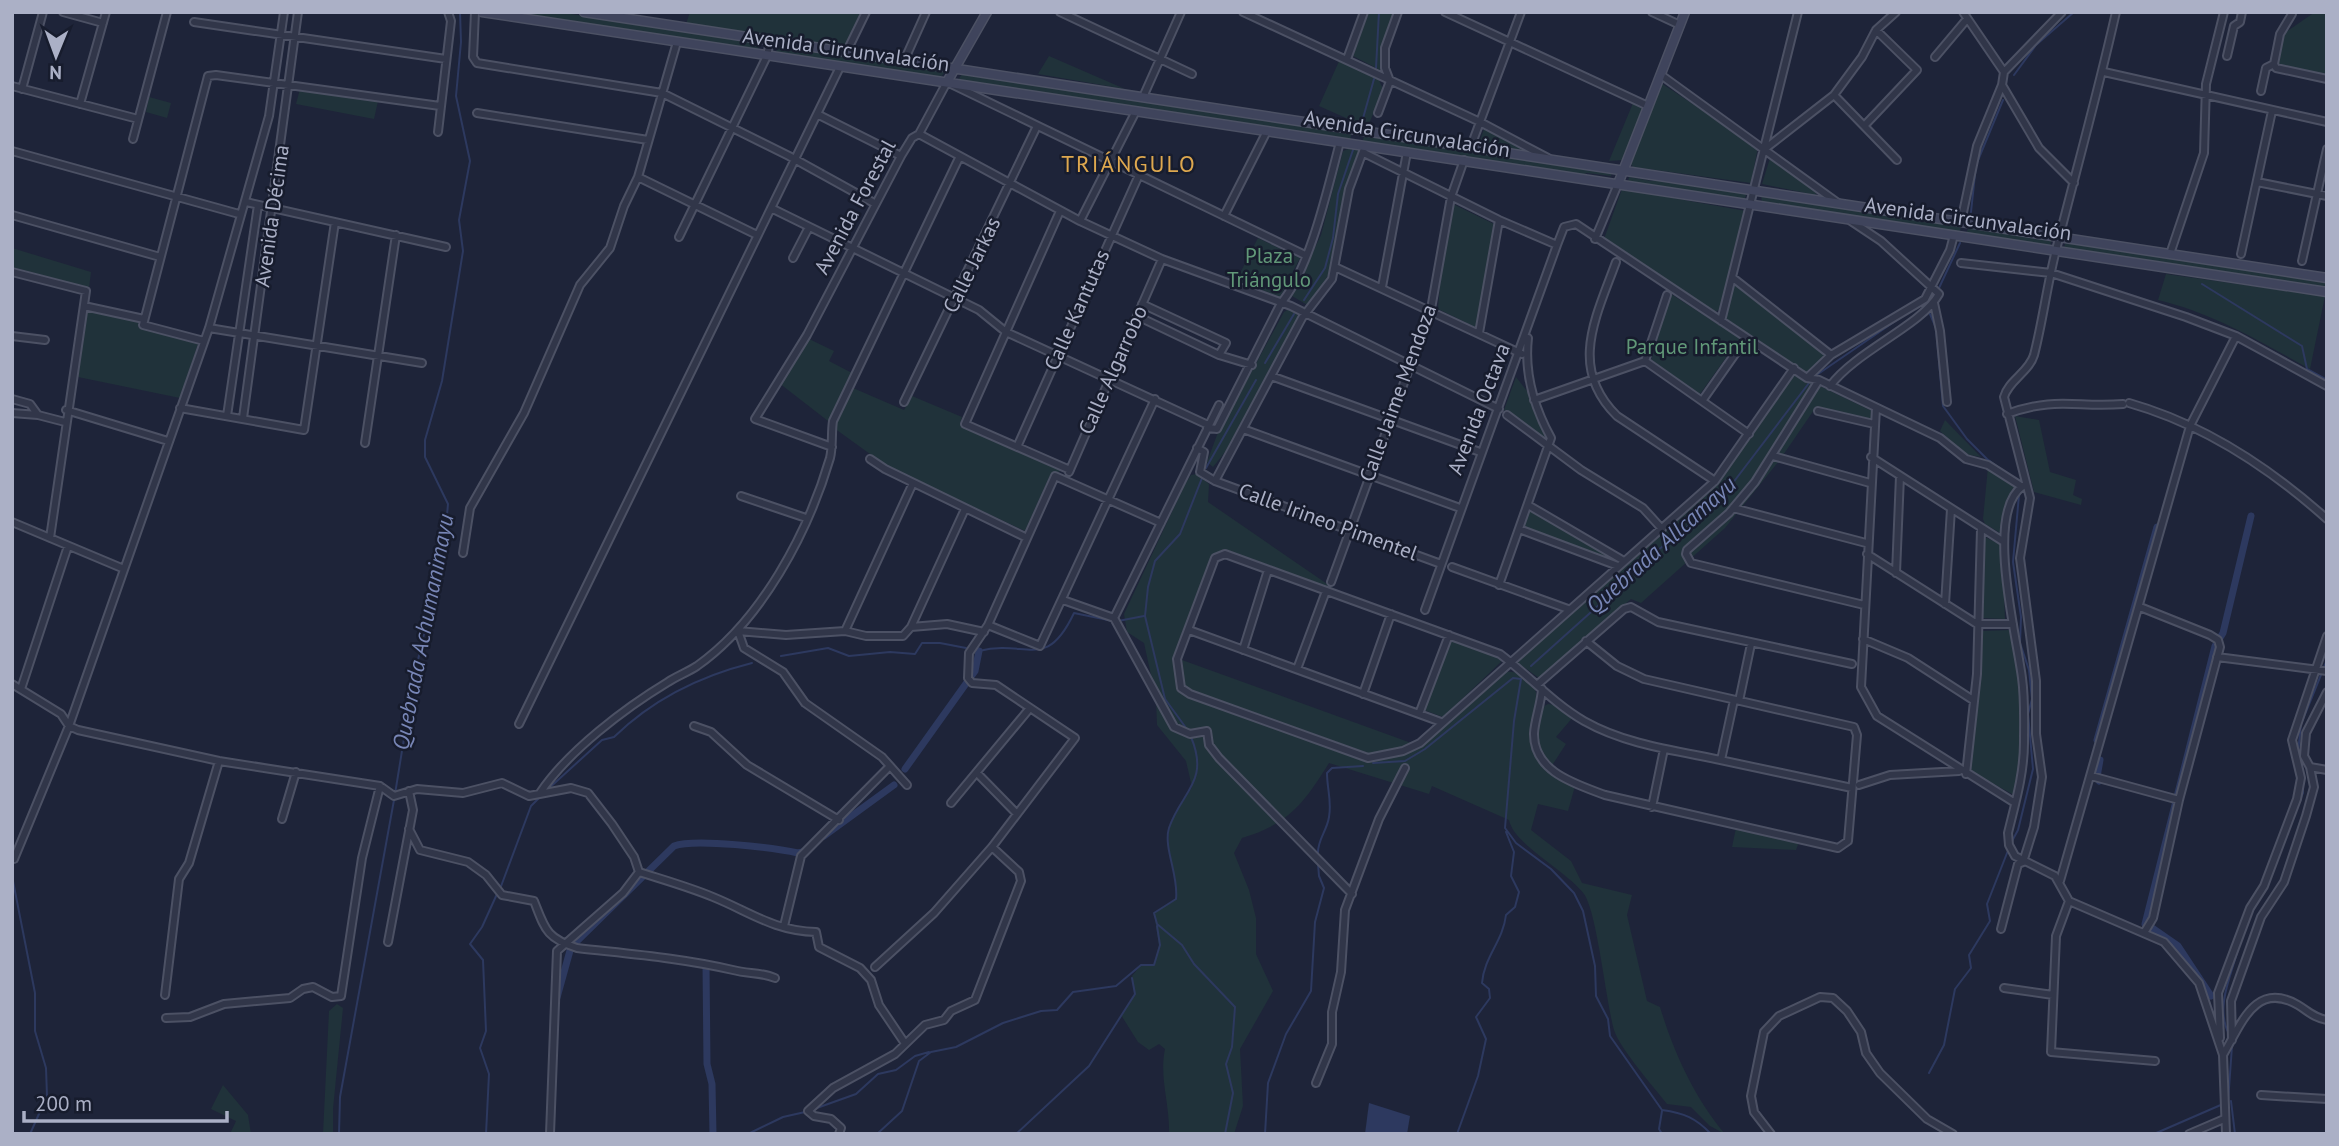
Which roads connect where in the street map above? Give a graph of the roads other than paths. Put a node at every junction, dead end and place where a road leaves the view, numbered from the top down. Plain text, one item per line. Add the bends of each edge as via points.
1 (43, 12) edge
2 (63, 12) edge
3 (106, 12) edge
4 (167, 12) edge
5 (284, 12) edge
6 (298, 12) edge
7 (448, 12) edge
8 (475, 12) edge
9 (482, 12) edge
10 (585, 12) edge
11 (866, 12) edge
12 (926, 12) edge
13 (987, 12) edge
14 (1059, 12) edge
15 (1181, 12) edge
16 (1243, 12) edge
17 (1364, 12) edge
18 (1398, 12) edge
19 (1445, 12) edge
20 (1521, 12) edge
21 (1652, 12) edge
22 (1685, 12) edge
23 (1798, 12) edge
24 (1896, 12) edge
25 (1963, 12) edge
26 (2062, 12) edge
27 (2116, 12) edge
28 (2224, 12) edge
29 (2242, 12) edge
30 (2301, 12) edge
31 (2291, 13) edge
32 (1967, 19) junction
33 (194, 22) dead end
34 (103, 23) junction
35 (1680, 25) junction
36 (1876, 30) junction
37 (281, 33) junction
38 (296, 35) junction
39 (770, 41) junction
40 (677, 42) junction
41 (1509, 43) junction
42 (846, 53) junction
43 (768, 56) junction
44 (2227, 56) dead end
45 (1935, 57) dead end
46 (446, 59) junction
47 (1160, 59) junction
48 (1347, 59) junction
49 (904, 61) junction
50 (2274, 64) junction
51 (840, 67) junction
52 (955, 68) junction
53 (2004, 72) junction
54 (2104, 72) junction
55 (1192, 74) dead end
56 (1661, 75) junction
57 (2327, 79) edge
58 (1390, 81) junction
59 (275, 82) junction
60 (947, 82) junction
61 (290, 84) junction
62 (2002, 85) junction
63 (12, 86) edge
64 (22, 89) junction
65 (2261, 92) dead end
66 (662, 93) junction
67 (1834, 95) junction
68 (1143, 97) junction
69 (2205, 97) junction
70 (80, 104) junction
71 (440, 106) junction
72 (1648, 106) junction
73 (1136, 111) junction
74 (2272, 111) junction
75 (477, 113) dead end
76 (1378, 113) dead end
77 (817, 114) junction
78 (138, 119) junction
79 (1480, 122) junction
80 (2327, 122) edge
81 (1865, 125) junction
82 (731, 126) junction
83 (1037, 126) junction
84 (1268, 131) junction
85 (438, 132) dead end
86 (919, 134) junction
87 (133, 139) dead end
88 (648, 140) junction
89 (1345, 143) junction
90 (1471, 146) junction
91 (1363, 148) junction
92 (1766, 148) junction
93 (2327, 149) edge
94 (12, 151) edge
95 (1407, 152) junction
96 (901, 156) junction
97 (959, 158) junction
98 (1551, 159) junction
99 (1464, 160) junction
100 (1897, 160) dead end
101 (795, 161) junction
102 (1110, 161) junction
103 (1623, 171) junction
104 (1402, 174) junction
105 (1139, 175) junction
106 (638, 177) junction
107 (2257, 182) junction
108 (2074, 183) junction
109 (1618, 184) junction
110 (1010, 185) junction
111 (1754, 190) junction
112 (2317, 194) junction
113 (2327, 196) edge
114 (1451, 197) junction
115 (177, 198) junction
116 (246, 202) junction
117 (696, 202) junction
118 (874, 203) junction
119 (1838, 203) junction
120 (1750, 204) junction
121 (258, 205) junction
122 (272, 208) junction
123 (771, 208) junction
124 (1060, 211) junction
125 (239, 214) junction
126 (12, 215) edge
127 (1224, 216) junction
128 (1847, 218) junction
129 (1499, 220) junction
130 (335, 222) junction
131 (1080, 222) junction
132 (1961, 222) junction
133 (809, 228) junction
134 (757, 235) junction
135 (1110, 235) junction
136 (1954, 235) junction
137 (396, 236) junction
138 (679, 237) dead end
139 (2060, 237) junction
140 (1595, 239) junction
141 (1557, 245) junction
142 (446, 247) dead end
143 (852, 250) junction
144 (2056, 250) junction
145 (2170, 254) junction
146 (2241, 254) dead end
147 (1305, 255) junction
148 (160, 257) junction
149 (793, 258) dead end
150 (1162, 259) junction
151 (2302, 261) dead end
152 (1616, 262) dead end
153 (1961, 263) dead end
154 (1335, 267) junction
155 (12, 272) edge
156 (2051, 273) junction
157 (904, 275) junction
158 (1733, 278) junction
159 (2327, 278) edge
160 (1382, 288) junction
161 (1931, 288) junction
162 (2327, 292) edge
163 (1667, 295) dead end
164 (956, 299) junction
165 (1281, 303) junction
166 (1934, 303) junction
167 (1142, 304) junction
168 (84, 306) junction
169 (1431, 309) junction
170 (1308, 314) junction
171 (1137, 316) junction
172 (144, 319) junction
173 (1721, 321) junction
174 (1529, 324) junction
175 (209, 328) junction
176 (240, 331) junction
177 (1006, 332) junction
178 (1479, 332) junction
179 (257, 335) junction
180 (12, 336) edge
181 (2236, 336) junction
182 (45, 340) dead end
183 (204, 341) junction
184 (317, 345) junction
185 (1740, 347) dead end
186 (1519, 353) junction
187 (377, 354) junction
188 (1057, 355) junction
189 (1219, 355) junction
190 (1830, 355) junction
191 (1527, 357) junction
192 (1645, 361) junction
193 (422, 363) dead end
194 (1252, 365) junction
195 (1409, 366) junction
196 (1794, 368) junction
197 (1513, 371) junction
198 (1271, 376) junction
199 (1807, 377) junction
200 (1110, 379) junction
201 (1528, 379) junction
202 (1592, 380) junction
203 (1819, 380) junction
204 (1830, 386) junction
205 (2327, 386) edge
206 (12, 399) edge
207 (1155, 399) junction
208 (1534, 400) junction
209 (1702, 401) junction
210 (904, 402) dead end
211 (1947, 402) dead end
212 (1219, 405) dead end
213 (180, 408) junction
214 (1876, 408) junction
215 (1499, 409) junction
216 (66, 410) junction
217 (1818, 411) dead end
218 (12, 413) edge
219 (2007, 414) junction
220 (38, 415) junction
221 (1507, 415) dead end
222 (227, 416) junction
223 (243, 418) junction
224 (1390, 418) junction
225 (65, 422) junction
226 (1874, 424) junction
227 (1207, 426) junction
228 (2190, 426) junction
229 (1243, 429) junction
230 (1749, 434) junction
231 (168, 441) junction
232 (365, 443) dead end
233 (1550, 446) junction
234 (832, 447) junction
235 (1017, 447) junction
236 (1197, 448) junction
237 (1480, 452) junction
238 (1773, 456) junction
239 (1871, 457) junction
240 (870, 459) dead end
241 (1069, 470) junction
242 (1369, 474) junction
243 (1900, 476) junction
244 (1065, 480) junction
245 (1214, 481) junction
246 (1715, 481) junction
247 (913, 483) junction
248 (1870, 483) junction
249 (2024, 486) junction
250 (741, 496) dead end
251 (1110, 500) junction
252 (1528, 505) junction
253 (1460, 508) junction
254 (1733, 508) junction
255 (965, 509) junction
256 (1951, 509) junction
257 (806, 518) junction
258 (2327, 519) edge
259 (12, 522) edge
260 (1161, 523) junction
261 (1662, 528) junction
262 (1519, 529) junction
263 (1981, 529) junction
264 (1349, 530) junction
265 (50, 538) junction
266 (1027, 538) junction
267 (2004, 542) junction
268 (1866, 543) junction
269 (68, 546) junction
270 (463, 553) dead end
271 (1867, 554) junction
272 (1441, 564) junction
273 (1621, 564) junction
274 (1452, 567) dead end
275 (124, 569) junction
276 (1268, 570) junction
277 (1896, 573) junction
278 (1331, 582) dead end
279 (1499, 585) junction
280 (1326, 591) junction
281 (1063, 600) junction
282 (1945, 604) junction
283 (1864, 605) junction
284 (2140, 607) junction
285 (1568, 609) junction
286 (1425, 610) dead end
287 (1391, 614) junction
288 (1114, 618) junction
289 (1977, 624) junction
290 (2013, 624) junction
291 (911, 627) junction
292 (986, 628) junction
293 (1189, 630) junction
294 (738, 631) junction
295 (845, 631) junction
296 (1449, 635) junction
297 (2327, 636) edge
298 (1863, 639) junction
299 (1587, 642) junction
300 (1751, 644) junction
301 (1243, 650) junction
302 (2217, 657) junction
303 (1510, 662) junction
304 (1852, 664) dead end
305 (1297, 669) junction
306 (2320, 670) edge
307 (12, 684) edge
308 (1540, 686) junction
309 (21, 689) junction
310 (2327, 692) edge
311 (1363, 694) junction
312 (1737, 700) junction
313 (1973, 700) junction
314 (1558, 702) junction
315 (1540, 706) junction
316 (1030, 708) junction
317 (1419, 714) junction
318 (1441, 722) junction
319 (519, 724) dead end
320 (69, 726) junction
321 (694, 726) dead end
322 (1664, 749) junction
323 (219, 761) junction
324 (1721, 761) junction
325 (890, 765) junction
326 (2310, 767) junction
327 (1405, 768) dead end
328 (2327, 770) edge
329 (296, 772) junction
330 (1964, 772) junction
331 (977, 773) junction
332 (2091, 776) junction
333 (906, 785) dead end
334 (380, 786) junction
335 (1856, 786) junction
336 (409, 791) junction
337 (540, 793) junction
338 (2179, 800) junction
339 (951, 803) dead end
340 (2015, 803) junction
341 (1652, 807) junction
342 (1017, 814) junction
343 (282, 819) dead end
344 (839, 820) junction
345 (409, 829) junction
346 (992, 847) junction
347 (14, 859) edge
348 (2024, 862) junction
349 (639, 872) junction
350 (2060, 881) junction
351 (1352, 894) junction
352 (2069, 901) junction
353 (784, 926) junction
354 (2001, 929) dead end
355 (2144, 933) junction
356 (388, 942) dead end
357 (562, 943) junction
358 (875, 967) dead end
359 (775, 978) dead end
360 (2004, 988) dead end
361 (165, 995) dead end
362 (2053, 995) junction
363 (166, 1018) dead end
364 (2327, 1020) edge
365 (2232, 1040) junction
366 (904, 1042) junction
367 (2220, 1045) junction
368 (2222, 1055) junction
369 (2155, 1061) dead end
370 (1316, 1083) dead end
371 (2261, 1095) dead end
372 (2327, 1099) edge
373 (2224, 1119) junction
374 (550, 1134) edge
375 (839, 1134) edge
376 (1771, 1134) edge
377 (1953, 1134) edge
378 (2189, 1134) edge
379 (2226, 1134) edge

1 - 64 street
2 - 34 street
3 - 34 street
4 - 78 street
5 - 37 street, Avenida Décima
6 - 38 street, Avenida Décima
7 - 46 street
8 - 66 street via 473,57 477,63
9 - 40 main road, Avenida Circunvalación
10 - 39 main road, Avenida Circunvalación
11 - 42 street
12 - 49 street
13 - 52 main road, Avenida Forestal
14 - 47 street
15 - 47 street
16 - 48 street
17 - 48 street
18 - 58 street via 1385,48
19 - 41 street
20 - 41 street
21 - 35 street
22 - 35 main road
23 - 92 street
24 - 36 street
25 - 32 street
26 - 53 street
27 - 54 street
28 - 69 street
29 - 44 street
30 - 31 street
31 - 50 street via 2280,34
32 - 45 street
32 - 53 street
33 - 37 street
34 - 70 street
35 - 56 main road
36 - 67 street
36 - 81 street via 1917,70
37 - 38 street
37 - 59 street, Avenida Décima
38 - 46 street
38 - 61 street, Avenida Décima
39 - 42 main road, Avenida Circunvalación
39 - 43 street
40 - 43 main road, Avenida Circunvalación
40 - 66 street
41 - 72 street
41 - 79 street
42 - 49 main road, Avenida Circunvalación
43 - 51 main road, Avenida Circunvalación
43 - 82 street
46 - 71 street
47 - 55 street
47 - 68 street
48 - 58 street
49 - 52 main road, Avenida Circunvalación
50 - 57 street
50 - 65 street via 2266,68
51 - 60 main road, Avenida Circunvalación
51 - 77 street
52 - 60 main road, Avenida Forestal
52 - 68 main road, Avenida Circunvalación
53 - 62 street
54 - 69 street
54 - 108 street
56 - 72 main road
56 - 92 street
58 - 76 street
58 - 79 street
59 - 61 street
59 - 115 street via 208,76
59 - 116 street, Avenida Décima
60 - 73 main road, Avenida Circunvalación
60 - 83 street
60 - 86 street, Avenida Forestal
61 - 71 street
61 - 122 street, Avenida Décima
62 - 108 street via 2039,148
62 - 132 street via 1977,146
63 - 64 street
64 - 70 street
66 - 82 street
66 - 88 street
67 - 81 street
67 - 92 street
68 - 90 main road, Avenida Circunvalación
69 - 74 street
69 - 145 street via 2204,153
70 - 78 street
71 - 85 street
72 - 103 main road
73 - 84 main road, Avenida Circunvalación
73 - 102 street
74 - 80 street
74 - 107 street
75 - 88 street
77 - 96 street
77 - 101 street
78 - 87 street
79 - 90 street
79 - 98 street
81 - 100 street
82 - 101 street
82 - 117 street
83 - 102 street
83 - 110 street, Calle Jarkas
84 - 89 main road, Avenida Circunvalación
84 - 127 street
86 - 96 street, Avenida Forestal
86 - 97 street
88 - 106 street
89 - 91 main road, Avenida Circunvalación
89 - 147 street
90 - 98 main road, Avenida Circunvalación
91 - 95 main road, Avenida Circunvalación
91 - 104 street
91 - 154 street via 1349,189
92 - 111 street
92 - 119 street
93 - 112 street
94 - 115 street
95 - 99 main road, Avenida Circunvalación
95 - 104 street
96 - 118 street, Avenida Forestal
97 - 110 street
97 - 157 street
98 - 103 main road, Avenida Circunvalación
99 - 109 main road, Avenida Circunvalación
99 - 114 street, Calle Jaime Mendoza
101 - 118 street
101 - 123 street
102 - 105 street
102 - 131 street
103 - 109 main road
103 - 111 main road, Avenida Circunvalación
104 - 114 street
104 - 160 street
105 - 127 street
105 - 135 street, Calle Kantutas
106 - 117 street
106 - 270 street via 610,248 580,285 524,413 470,508
107 - 112 street
107 - 146 street
108 - 139 street
109 - 120 main road, Avenida Circunvalación
109 - 140 street
110 - 124 street
110 - 164 street, Calle Jarkas
111 - 119 main road, Avenida Circunvalación
111 - 120 street
112 - 113 street
112 - 151 street
114 - 129 street
114 - 169 street, Calle Jaime Mendoza
115 - 125 street
115 - 148 street
116 - 121 street
116 - 125 street, Avenida Décima
117 - 134 street
117 - 138 street
118 - 143 street, Avenida Forestal
119 - 132 main road, Avenida Circunvalación
120 - 128 main road, Avenida Circunvalación
120 - 158 street
121 - 122 street
121 - 176 street, Avenida Décima
122 - 130 street
122 - 179 street, Avenida Décima
123 - 133 street
123 - 134 street
124 - 131 street
124 - 177 street
125 - 175 street, Avenida Décima
126 - 148 street
127 - 147 street
128 - 136 main road, Avenida Circunvalación
128 - 161 street
129 - 141 street
129 - 178 street
130 - 137 street
130 - 184 street
131 - 135 street
132 - 139 main road, Avenida Circunvalación
133 - 143 street
133 - 149 street
134 - 319 street
135 - 150 street
135 - 188 street, Calle Kantutas
136 - 144 main road, Avenida Circunvalación
136 - 161 street
137 - 142 street
137 - 187 street
139 - 144 street
139 - 145 main road, Avenida Circunvalación
140 - 141 street, Avenida Octava via 1571,224 1564,227
140 - 173 street
141 - 174 street, Avenida Octava
143 - 157 street
143 - 234 street, Avenida Forestal via 755,419
144 - 156 street
144 - 162 main road, Avenida Circunvalación
145 - 159 main road, Avenida Circunvalación
147 - 165 street
148 - 172 street
150 - 165 street
150 - 167 street, Calle Algarrobo
152 - 202 street via 1592,327
153 - 156 street
154 - 160 street
154 - 170 street
155 - 168 street via 86,291
156 - 181 street
156 - 219 street via 2033,358 2006,390
157 - 164 street
157 - 234 street via 833,421
158 - 173 street
158 - 190 street
160 - 169 street
161 - 166 street via 1939,293
161 - 190 street via 1925,299
163 - 192 street
164 - 177 street
164 - 210 street, Calle Jarkas
165 - 170 street
165 - 194 street
166 - 204 street via 1856,359
166 - 211 street
167 - 171 street, Calle Algarrobo
167 - 189 street via 1226,343
168 - 172 street
168 - 216 street
169 - 178 street
169 - 195 street, Calle Jaime Mendoza
170 - 195 street
170 - 198 street
171 - 189 street
171 - 200 street, Calle Algarrobo
172 - 183 street via 143,326
173 - 196 street
174 - 186 street, Avenida Octava
174 - 191 street
175 - 176 street
175 - 183 street, Avenida Décima
176 - 179 street
176 - 222 street, Avenida Décima
177 - 188 street
177 - 235 street via 965,424
178 - 186 street
179 - 184 street
179 - 223 street, Avenida Décima
180 - 182 street
181 - 205 street
181 - 228 street
183 - 213 street, Avenida Décima
184 - 187 street
184 - 223 street via 304,430
185 - 209 street
186 - 191 street
186 - 197 street, Avenida Octava
187 - 193 street
187 - 232 street
188 - 200 street
188 - 235 street, Calle Kantutas
189 - 194 street
190 - 199 street
191 - 201 street
192 - 202 street
192 - 209 street
194 - 227 street via 1217,429
195 - 215 street
195 - 224 street, Calle Jaime Mendoza
196 - 199 street
196 - 230 street
197 - 201 street
197 - 215 street, Avenida Octava
198 - 224 street
198 - 229 street
199 - 203 street
200 - 207 street
200 - 241 street, Calle Algarrobo
201 - 208 street
202 - 208 street
202 - 246 street via 1603,402 1617,416
203 - 204 street
203 - 238 street
204 - 214 street
206 - 220 street via 30,404
207 - 227 street
207 - 251 street
208 - 233 street via 1551,438
209 - 230 street
212 - 227 street
213 - 222 street
213 - 231 street, Avenida Décima
214 - 226 street
214 - 249 street
215 - 237 street, Avenida Octava
216 - 225 street
216 - 231 street
217 - 226 street
218 - 220 street
219 - 228 street via 2057,401 2126,403
219 - 249 street via 2024,467
220 - 225 street
221 - 233 street
222 - 223 street
224 - 237 street
224 - 242 street, Calle Jaime Mendoza
225 - 265 street
226 - 239 street
227 - 236 street
228 - 258 street via 2272,474
228 - 284 street
229 - 242 street
229 - 245 street
230 - 246 street
231 - 275 street, Avenida Décima
233 - 252 street
233 - 261 street via 1643,508
234 - 257 street
235 - 241 street
236 - 245 street via 1204,452 1200,472
236 - 260 street
237 - 253 street, Avenida Octava
238 - 248 street
238 - 254 street
239 - 243 street
239 - 248 street
240 - 247 street
241 - 244 street, Calle Algarrobo
242 - 253 street
242 - 264 street, Calle Jaime Mendoza
243 - 256 street
243 - 277 street
244 - 251 street
244 - 266 street via 1055,476
245 - 264 street, Calle Irineo Pimentel
246 - 261 street
247 - 255 street
247 - 295 street
248 - 268 street
249 - 267 street via 2010,504
249 - 348 street via 2030,498 2020,558 2036,681 2042,777
250 - 257 street
251 - 260 street
251 - 281 street
252 - 262 street
252 - 273 street
253 - 272 street, Avenida Octava
254 - 268 street
254 - 283 street via 1687,550 1691,563
255 - 266 street
255 - 291 street
256 - 263 street
256 - 282 street
257 - 294 street via 765,598
259 - 265 street
260 - 288 street
261 - 273 street
262 - 273 street
262 - 279 street
263 - 267 street
263 - 289 street
264 - 272 street, Calle Irineo Pimentel
264 - 278 street, Calle Jaime Mendoza
265 - 269 street
266 - 292 street
267 - 290 street
268 - 271 street
269 - 275 street
269 - 309 street
271 - 277 street
271 - 283 street
272 - 286 street, Avenida Octava
273 - 285 street
274 - 279 street
275 - 320 street, Avenida Décima
276 - 280 street
276 - 293 street via 1225,554 1215,558
276 - 301 street
277 - 282 street
279 - 285 street
280 - 287 street
280 - 305 street
281 - 288 street
281 - 292 street via 1040,646
282 - 289 street
283 - 298 street
284 - 302 street via 2218,640
284 - 332 street
285 - 303 street
287 - 296 street
287 - 311 street
288 - 351 street via 1174,727 1190,734 1207,730 1209,745 1219,758
289 - 290 street
289 - 313 street
290 - 340 street via 2023,680 2024,747
291 - 292 street
291 - 295 street via 903,636
292 - 316 street via 969,653 968,681 996,685
293 - 301 street
293 - 318 street via 1177,659 1181,688 1190,694 1368,758 1412,747
294 - 295 street via 786,635
294 - 325 street via 744,648 783,672 805,703
294 - 337 street via 697,666 667,682 580,747
296 - 303 street
296 - 317 street
297 - 306 street
298 - 313 street via 1908,658
298 - 330 street via 1861,687 1877,716
299 - 300 street via 1631,607 1658,622
299 - 308 street
299 - 312 street via 1617,666 1644,679
300 - 304 street
300 - 312 street
301 - 305 street
302 - 306 street
302 - 338 street
303 - 308 street
303 - 318 street
305 - 311 street
306 - 367 street via 2292,740 2301,778 2297,799 2218,993
307 - 309 street
308 - 314 street
308 - 315 street
309 - 320 street via 61,714
310 - 326 street via 2306,733 2304,756
311 - 317 street
312 - 324 street
312 - 335 street via 1854,727
313 - 330 street
314 - 315 street
314 - 322 street via 1623,739
315 - 341 street via 1535,741 1549,768 1581,786
316 - 331 street
316 - 342 street via 1076,738
317 - 318 street
320 - 323 street
320 - 347 street, Avenida Décima
321 - 344 street via 711,732 747,765
322 - 324 street
322 - 341 street
323 - 329 street
323 - 361 street via 189,863 179,879
324 - 335 street
325 - 333 street
325 - 344 street
326 - 328 street
326 - 365 street via 2314,786 2284,882 2261,917 2231,1000
327 - 351 street via 1379,819
329 - 334 street
329 - 343 street
330 - 335 street via 1890,775
330 - 340 street
331 - 339 street
331 - 342 street
332 - 338 street
332 - 350 street
334 - 336 street via 394,796
334 - 363 street via 362,858 341,996 332,997 313,987 290,998 224,1004 190,1017
335 - 341 street via 1848,841 1838,848
336 - 337 street via 463,793 502,783 529,796
336 - 345 street via 413,810
337 - 349 street via 572,788 588,793 627,846
338 - 355 street via 2153,918
340 - 348 street via 2009,845
342 - 346 street
344 - 353 street via 801,856
345 - 356 street
345 - 357 street via 420,850 468,862 502,895 534,901 541,926
346 - 358 street via 934,913
346 - 366 street via 1018,872 1021,881 975,1000 951,1011 944,1020 925,1025
348 - 350 street via 2041,866
348 - 354 street via 2018,864
349 - 353 street via 714,897 761,922
349 - 357 street via 623,893
350 - 352 street
351 - 370 street via 1343,920 1332,1044
352 - 355 street
352 - 362 street via 2056,936
353 - 366 street via 816,932 819,947 860,968
355 - 367 street via 2170,947 2199,983
357 - 359 street via 704,961
357 - 374 street via 557,951
360 - 362 street
362 - 369 street via 2051,1052
364 - 365 street via 2272,996 2259,1000
365 - 368 street
366 - 375 street via 895,1054 833,1088 808,1111 835,1122 841,1128
367 - 368 street
368 - 373 street
371 - 372 street
373 - 378 street
373 - 379 street
376 - 377 street via 1754,1112 1751,1096 1764,1032 1779,1016 1820,998 1833,998 1861,1032 1866,1053 1880,1073 1927,1119

